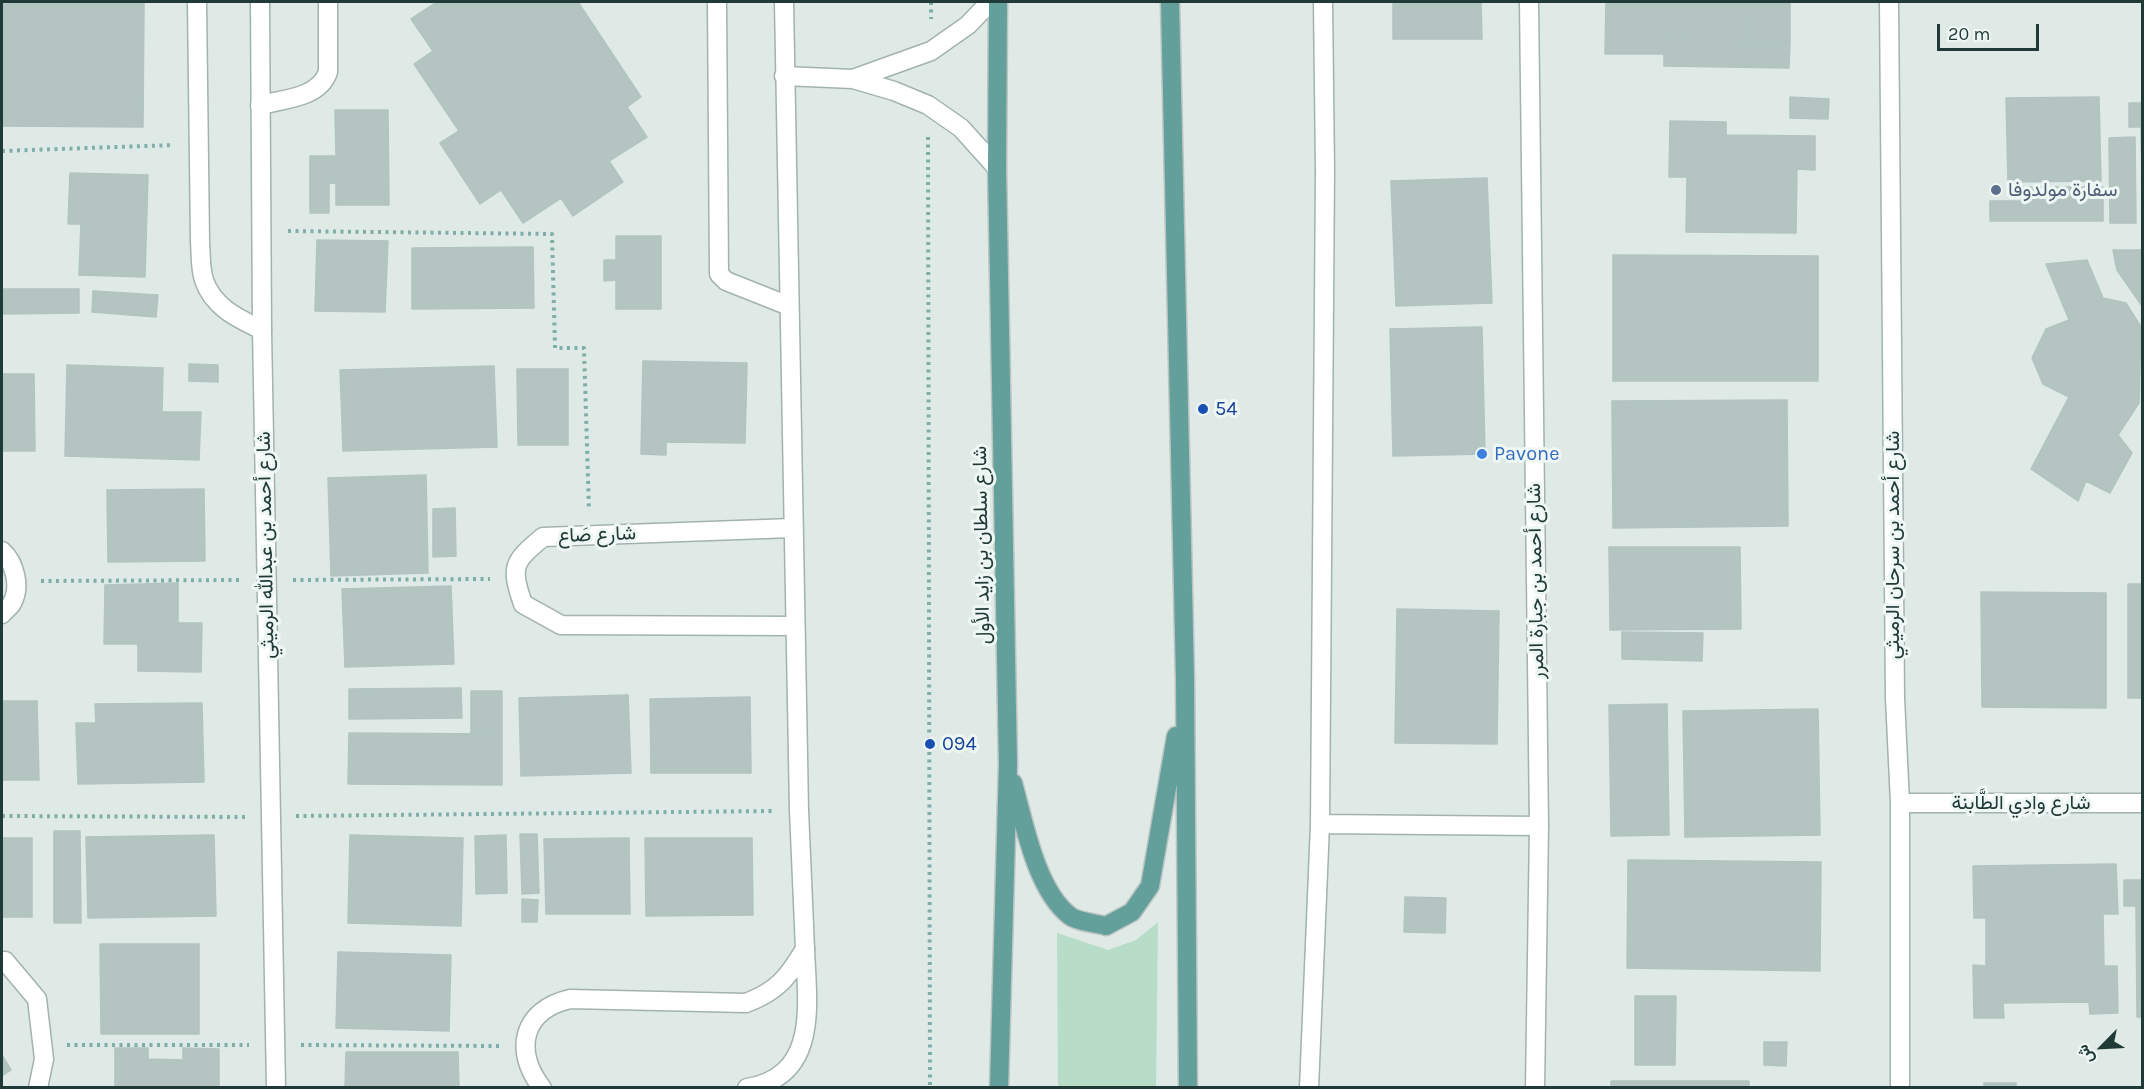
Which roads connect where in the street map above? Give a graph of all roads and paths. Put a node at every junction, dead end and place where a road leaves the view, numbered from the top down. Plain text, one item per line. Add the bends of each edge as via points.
1 (197, 2) edge
2 (260, 2) edge
3 (328, 2) edge
4 (717, 2) edge
5 (784, 2) edge
6 (931, 2) edge
7 (990, 2) edge
8 (998, 2) edge
9 (1170, 2) edge
10 (1323, 2) edge
11 (1529, 2) edge
12 (1889, 2) edge
13 (931, 51) junction
14 (784, 76) junction
15 (854, 79) junction
16 (260, 105) junction
17 (928, 105) junction
18 (199, 144) junction
19 (2, 151) edge
20 (997, 168) junction
21 (261, 231) junction
22 (789, 306) junction
23 (262, 330) junction
24 (793, 528) junction
25 (590, 536) junction
26 (2, 551) edge
27 (2, 614) edge
28 (795, 626) junction
29 (1185, 679) junction
30 (1008, 764) junction
31 (1900, 803) junction
32 (2142, 803) edge
33 (799, 810) junction
34 (2, 816) edge
35 (271, 817) junction
36 (1320, 824) junction
37 (1539, 826) junction
38 (805, 948) junction
39 (2, 961) edge
40 (38, 1088) edge
41 (276, 1088) edge
42 (542, 1088) edge
43 (747, 1088) edge
44 (930, 1088) edge
45 (999, 1088) edge
46 (1188, 1088) edge
47 (1309, 1088) edge
48 (1535, 1088) edge
49 (1899, 1088) edge

1 - 18 street
2 - 16 street, شارع أحمد بن عبدالله الرميثي
3 - 16 street via 325,81 311,92
4 - 22 street via 719,274 726,281
5 - 14 street
6 - 13 path
7 - 13 street via 968,25
8 - 20 main road, شارع سلطان بن زايد الأول
9 - 29 main road
10 - 36 street
11 - 37 street, شارع أحمد بن جبارة المرر
12 - 31 street, شارع أحمد بن سرحان الرميثي via 1894,698
13 - 15 street
14 - 15 street
14 - 22 street
15 - 17 street
16 - 21 street, شارع أحمد بن عبدالله الرميثي
17 - 20 street via 961,128
17 - 44 path
18 - 19 path
18 - 23 street via 203,278 212,299 235,317
20 - 30 main road, شارع سلطان بن زايد الأول
21 - 23 street, شارع أحمد بن عبدالله الرميثي
21 - 25 path via 552,234 555,348 584,348
22 - 24 street
23 - 35 street, شارع أحمد بن عبدالله الرميثي
24 - 25 street, شارع صَاع
24 - 28 street
25 - 28 street, شارع صَاع via 543,537 521,555 514,578 523,604 561,625
26 - 27 street via 10,559 16,581 12,603
28 - 33 street
29 - 30 main road via 1150,886 1132,912 1106,926 1071,917 1046,889
29 - 46 main road
30 - 45 main road, شارع سلطان بن زايد الأول
31 - 32 street, شارع وادِي الطَّابنة
31 - 49 street, شارع أحمد بن سرحان الرميثي
33 - 35 path
33 - 38 street
34 - 35 path
35 - 41 street, شارع أحمد بن عبدالله الرميثي
36 - 37 street
36 - 47 street
37 - 48 street, شارع أحمد بن جبارة المرر
38 - 42 street via 779,986 746,1003 570,999 556,1002 534,1020 525,1046 526,1062
38 - 43 street via 808,1020 800,1051 780,1074
39 - 40 street via 37,999 45,1059

